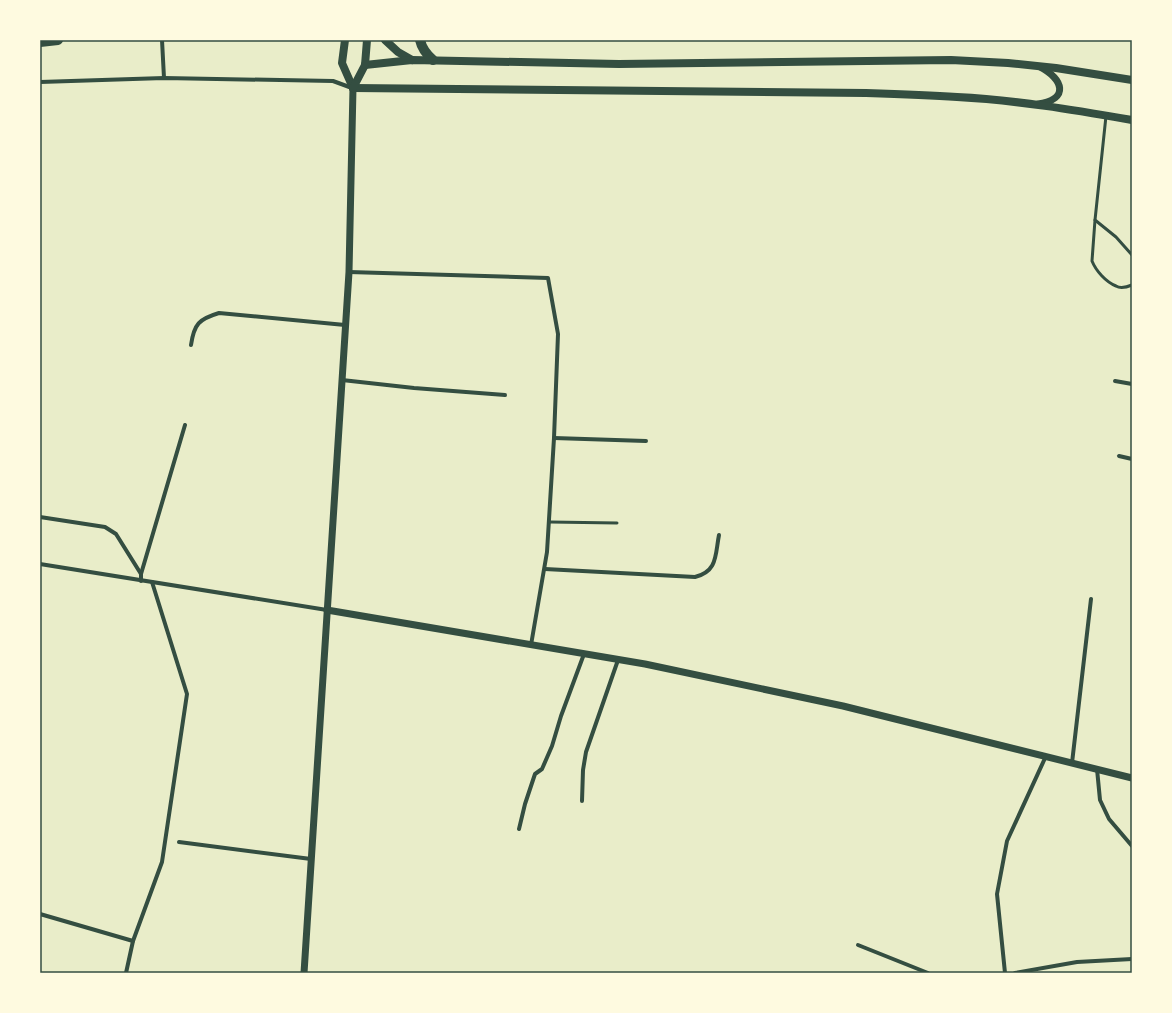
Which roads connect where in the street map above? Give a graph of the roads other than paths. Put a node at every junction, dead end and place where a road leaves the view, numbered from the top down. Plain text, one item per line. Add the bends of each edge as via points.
1 (58, 40) edge
2 (162, 40) edge
3 (344, 40) edge
4 (367, 40) edge
5 (385, 40) edge
6 (420, 40) edge
7 (40, 42) edge
8 (412, 60) junction
9 (433, 60) junction
10 (365, 65) junction
11 (1038, 66) junction
12 (164, 78) junction
13 (1132, 80) edge
14 (40, 82) edge
15 (352, 88) junction
16 (1035, 105) junction
17 (1106, 115) junction
18 (1132, 120) edge
19 (1094, 220) junction
20 (1132, 255) edge
21 (349, 272) junction
22 (1132, 286) edge
23 (345, 324) junction
24 (191, 344) dead end
25 (342, 380) junction
26 (1115, 381) dead end
27 (1132, 384) edge
28 (505, 395) dead end
29 (185, 425) dead end
30 (554, 438) junction
31 (646, 440) dead end
32 (1119, 456) dead end
33 (1132, 459) edge
34 (40, 517) edge
35 (550, 522) junction
36 (617, 523) dead end
37 (719, 535) dead end
38 (40, 564) edge
39 (545, 569) junction
40 (141, 574) junction
41 (141, 580) junction
42 (152, 582) junction
43 (1091, 599) dead end
44 (327, 610) junction
45 (531, 646) junction
46 (584, 654) junction
47 (618, 660) junction
48 (1046, 756) junction
49 (1072, 763) junction
50 (1097, 769) junction
51 (1132, 778) edge
52 (582, 801) dead end
53 (518, 830) dead end
54 (179, 842) dead end
55 (1132, 846) edge
56 (311, 859) junction
57 (40, 914) edge
58 (133, 941) junction
59 (858, 945) dead end
60 (1132, 959) edge
61 (126, 973) edge
62 (304, 973) edge
63 (928, 973) edge
64 (1005, 973) edge
65 (1015, 973) edge

1 - 7 highway
2 - 12 street
3 - 15 main road via 342,64
4 - 10 main road
5 - 8 main road
6 - 9 highway via 426,54
8 - 9 main road
8 - 10 main road
9 - 11 main road via 619,64 951,60
10 - 15 main road
11 - 13 main road
11 - 16 street via 1048,71 1057,81 1059,89 1055,98
12 - 14 street
12 - 15 street via 333,81
15 - 16 main road via 866,93 958,97
15 - 21 street
16 - 17 main road
17 - 18 main road
17 - 19 lane
19 - 20 lane via 1116,237
19 - 22 lane via 1094,267 1116,287
21 - 23 street
21 - 30 street via 548,278 558,334
23 - 24 street via 219,313 197,324
23 - 25 street
25 - 28 street
25 - 44 street
26 - 27 street
29 - 40 street
30 - 31 street
30 - 35 street
32 - 33 street
34 - 40 street via 106,527 116,534
35 - 36 lane
35 - 39 street
37 - 39 street via 711,569 694,577
38 - 41 street
39 - 45 street
40 - 41 street
41 - 42 street
42 - 44 street
42 - 58 street via 187,694 162,862
43 - 49 street
44 - 45 street
44 - 56 street
45 - 46 street
46 - 47 street
46 - 53 street via 552,746 542,769 533,779
47 - 48 street via 843,706
47 - 52 street via 586,752
48 - 49 street
48 - 64 street via 1008,841 997,894
49 - 50 street
50 - 51 street
50 - 55 street via 1100,800 1109,819
54 - 56 street
56 - 62 street
57 - 58 street
58 - 61 street
59 - 63 street
60 - 65 street via 1077,962

